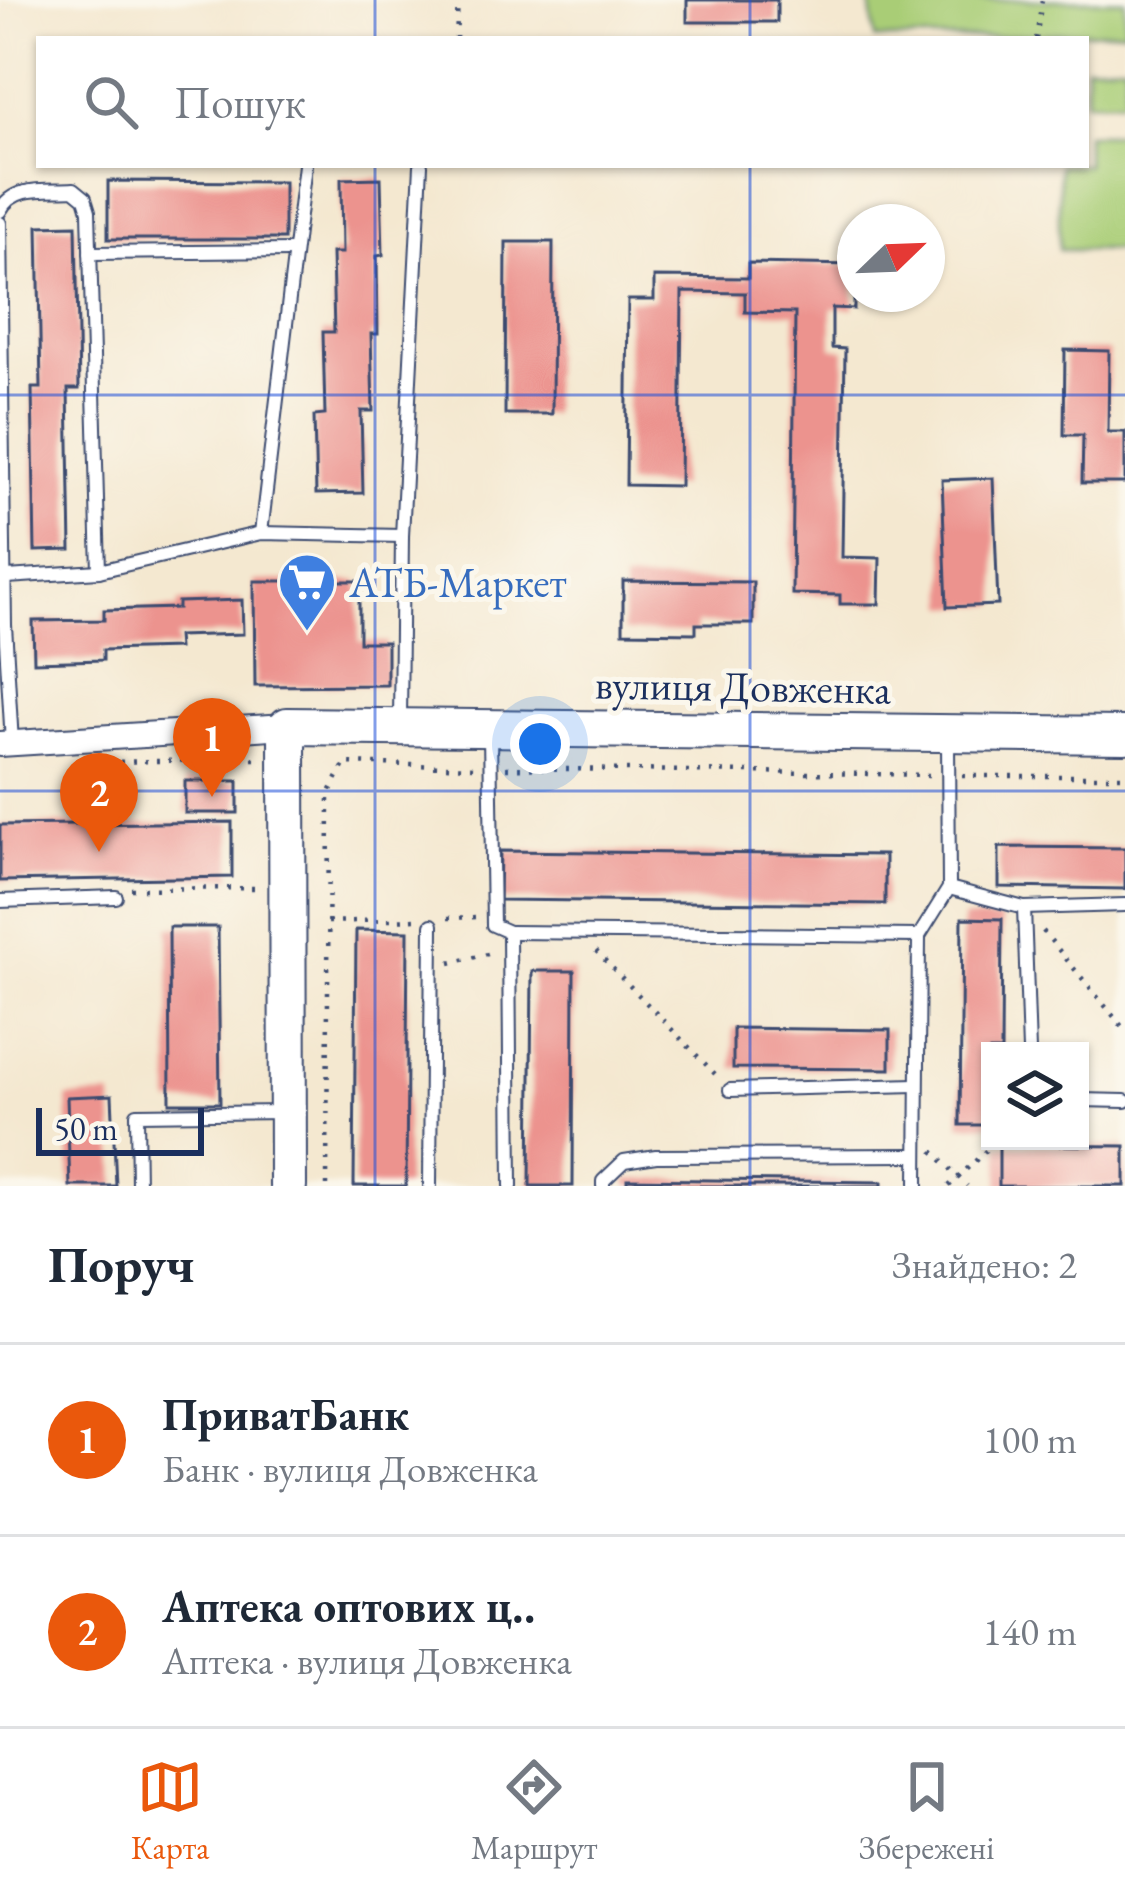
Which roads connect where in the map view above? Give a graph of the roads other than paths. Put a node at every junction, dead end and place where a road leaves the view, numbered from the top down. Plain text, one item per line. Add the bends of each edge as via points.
1 (305, 168) edge
2 (421, 168) edge
3 (0, 211) edge
4 (0, 223) edge
5 (294, 251) junction
6 (90, 253) junction
7 (1, 279) edge
8 (261, 533) junction
9 (402, 536) junction
10 (99, 571) junction
11 (7, 577) junction
12 (3, 625) edge
13 (287, 726) junction
14 (400, 727) junction
15 (490, 728) junction
16 (949, 733) junction
17 (1125, 735) edge
18 (6, 743) edge
19 (949, 888) junction
20 (116, 897) road end
21 (0, 901) edge
22 (1125, 905) edge
23 (1024, 908) junction
24 (432, 925) dead end
25 (509, 932) junction
26 (919, 937) junction
27 (1029, 1042) edge
28 (916, 1085) junction
29 (730, 1090) road end
30 (1089, 1100) edge
31 (1125, 1101) edge
32 (288, 1112) junction
33 (917, 1155) junction
34 (138, 1186) edge
35 (288, 1186) edge
36 (430, 1186) edge
37 (511, 1186) edge
38 (603, 1186) edge
39 (917, 1186) edge

1 - 5 lane
2 - 9 lane
3 - 6 lane via 17,193 74,189 89,211
4 - 7 lane
5 - 6 lane
5 - 8 lane
6 - 10 lane
7 - 11 lane
8 - 9 lane
8 - 10 lane
9 - 14 lane
10 - 11 lane
11 - 12 lane
12 - 18 lane
13 - 14 street, вулиця Довженка
13 - 18 street, вулиця Довженка
13 - 32 street
14 - 15 street, вулиця Довженка
15 - 16 street, вулиця Довженка
15 - 25 lane via 492,916
16 - 17 street, вулиця Довженка
16 - 19 lane
19 - 23 lane
19 - 26 lane
20 - 21 lane
22 - 23 lane
23 - 27 lane
24 - 36 lane
25 - 26 lane
25 - 37 lane
26 - 28 lane
28 - 29 lane
28 - 33 lane
30 - 31 lane
32 - 34 lane via 137,1114
32 - 35 street
33 - 38 lane via 656,1156 624,1161
33 - 39 lane

